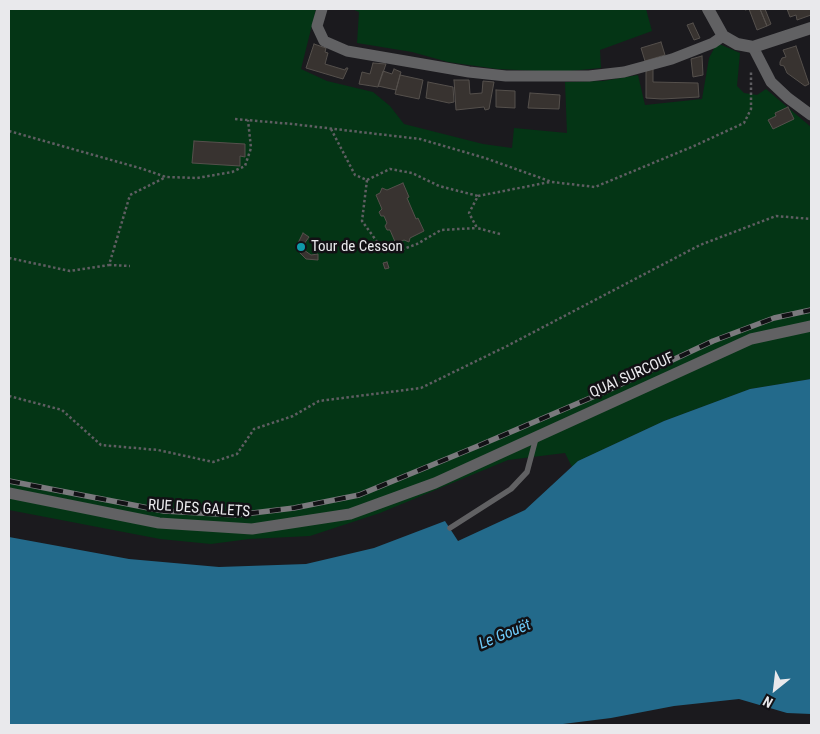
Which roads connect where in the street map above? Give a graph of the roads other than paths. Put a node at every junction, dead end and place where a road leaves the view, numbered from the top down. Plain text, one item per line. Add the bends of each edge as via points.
1 (322, 9) edge
2 (708, 9) edge
3 (811, 28) edge
4 (722, 36) junction
5 (753, 47) junction
6 (811, 115) edge
7 (811, 326) edge
8 (537, 436) junction
9 (469, 467) joint
10 (9, 493) edge
11 (450, 528) dead end

1 - 4 street via 317,26 324,41 347,51 506,76 589,76 624,72 672,59 713,43
2 - 4 street
3 - 5 street
4 - 5 street via 737,44
5 - 6 street via 771,82
7 - 8 street, QUAI SURCOUF via 751,339
8 - 9 street, QUAI SURCOUF
8 - 11 lane via 527,472 511,489
9 - 10 street, RUE DES GALETS via 350,514 252,529 158,523

